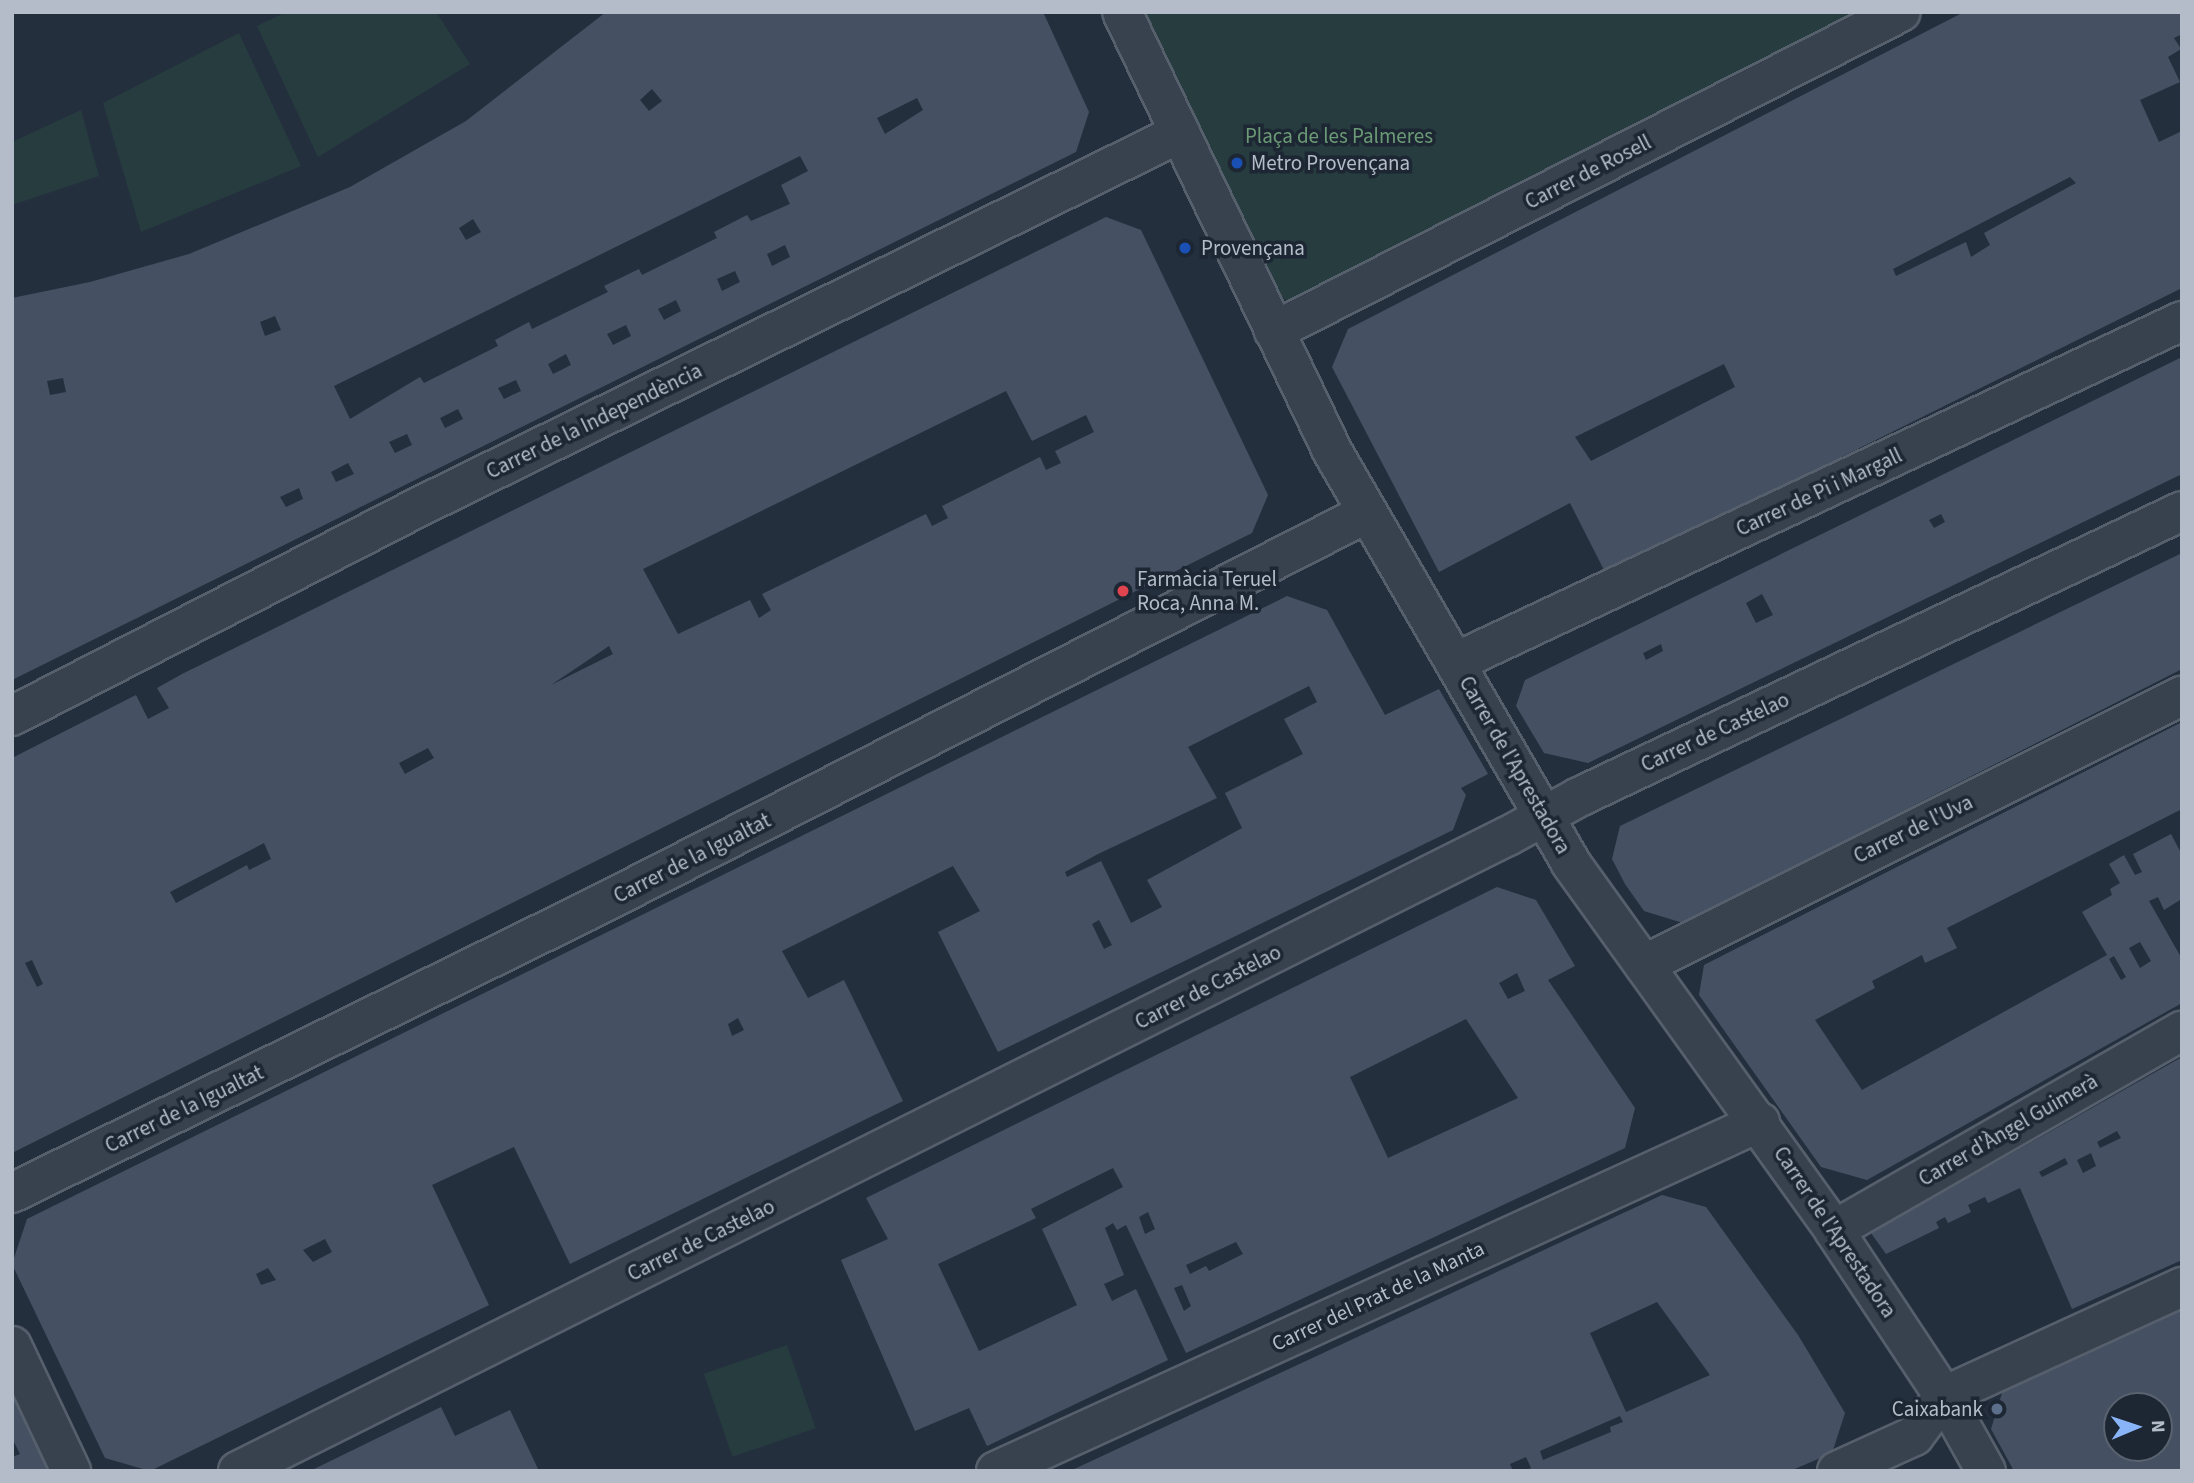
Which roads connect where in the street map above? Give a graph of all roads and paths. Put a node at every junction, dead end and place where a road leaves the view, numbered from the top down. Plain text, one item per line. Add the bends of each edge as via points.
1 (1122, 12) edge
2 (1901, 12) edge
3 (1180, 133) junction
4 (2182, 321) edge
5 (1274, 331) junction
6 (2182, 511) edge
7 (1367, 513) junction
8 (1456, 662) junction
9 (2182, 696) edge
10 (12, 716) edge
11 (1545, 816) junction
12 (1644, 965) junction
13 (2182, 1031) edge
14 (1760, 1122) junction
15 (12, 1193) edge
16 (1834, 1230) junction
17 (2182, 1287) edge
18 (12, 1346) edge
19 (1944, 1396) junction
20 (71, 1471) edge
21 (238, 1471) edge
22 (996, 1471) edge
23 (1837, 1471) edge
24 (1986, 1471) edge

1 - 3 street, Carrer de l'Aprestadora
2 - 5 street, Carrer de Rosell
3 - 5 street, Carrer de l'Aprestadora
3 - 10 street, Carrer de la Independència via 437,498
4 - 8 street, Carrer de Pi i Margall
5 - 7 street, Carrer de l'Aprestadora
6 - 11 street, Carrer de Castelao
7 - 8 street, Carrer de l'Aprestadora
7 - 15 street, Carrer de la Igualtat via 589,910
8 - 11 street, Carrer de l'Aprestadora
9 - 12 street, Carrer de l'Uva
11 - 12 street, Carrer de l'Aprestadora via 1570,862
11 - 21 street, Carrer de Castelao
12 - 14 street, Carrer de l'Aprestadora
13 - 16 street, Carrer d'Àngel Guimerà
14 - 16 street, Carrer de l'Aprestadora
14 - 22 street, Carrer del Prat de la Manta
16 - 19 street, Carrer de l'Aprestadora
17 - 19 street
18 - 20 street
19 - 23 street via 1914,1436
19 - 24 street, Carrer de l'Aprestadora

